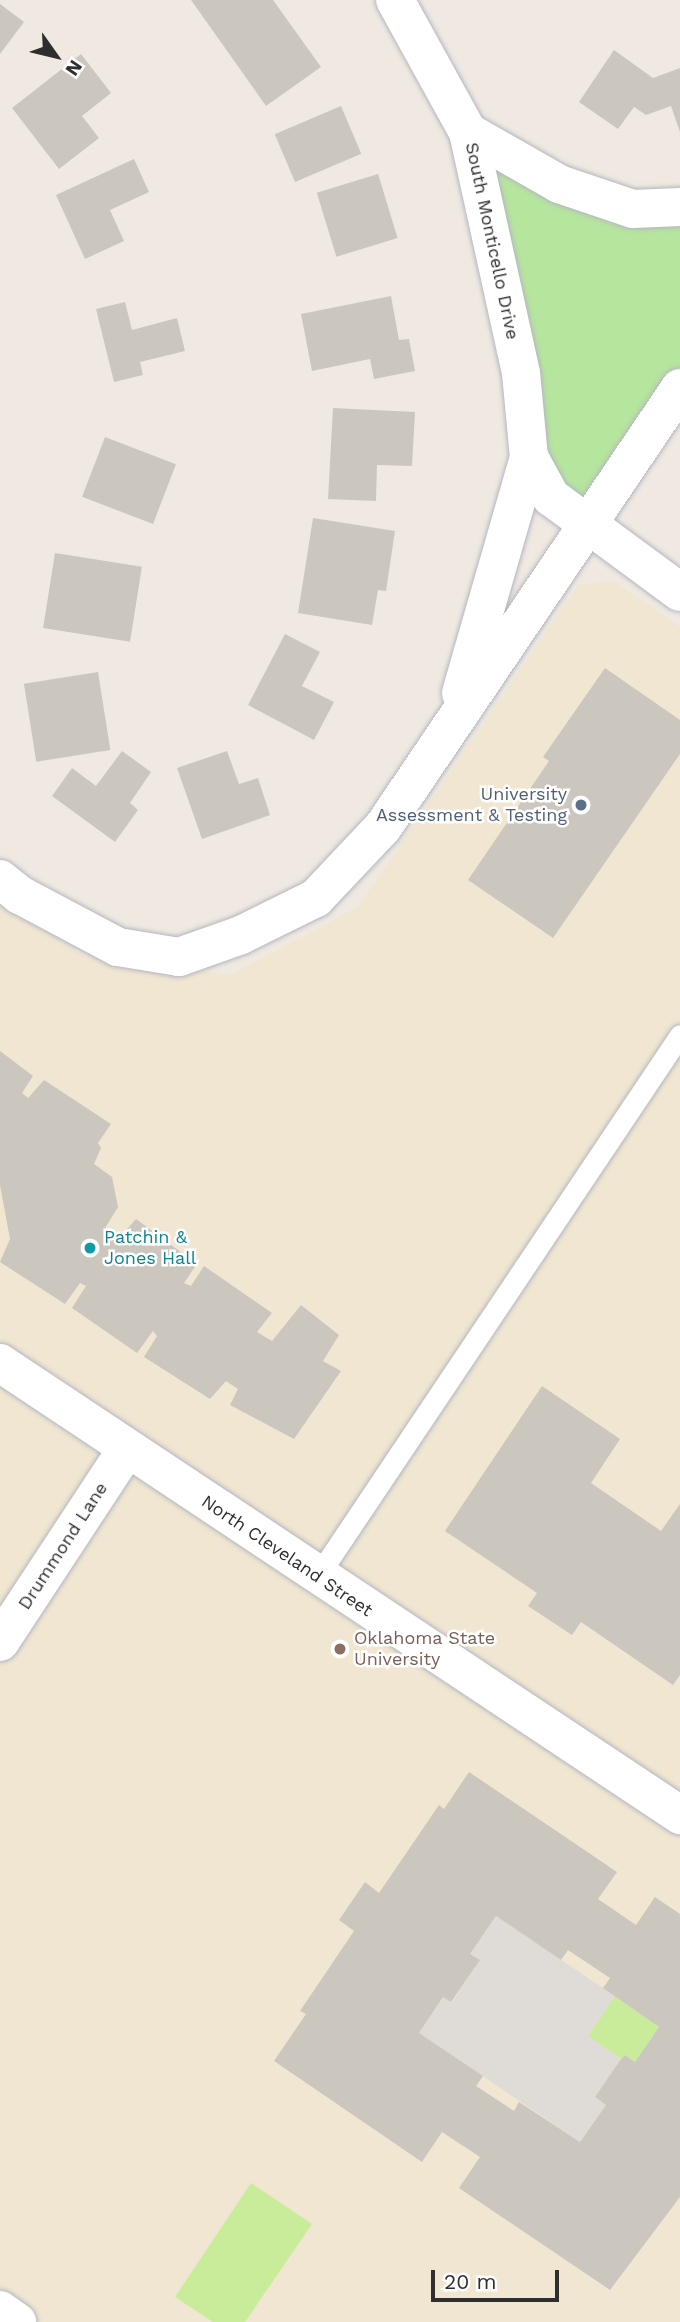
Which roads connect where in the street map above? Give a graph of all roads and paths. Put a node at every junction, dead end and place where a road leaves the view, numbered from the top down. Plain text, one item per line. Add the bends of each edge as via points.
1 (396, 0) edge
2 (468, 132) junction
3 (680, 207) edge
4 (680, 388) edge
5 (529, 457) junction
6 (588, 526) junction
7 (680, 592) edge
8 (452, 726) junction
9 (0, 879) edge
10 (680, 1035) edge
11 (0, 1363) edge
12 (127, 1449) junction
13 (317, 1577) junction
14 (0, 1642) edge
15 (680, 1815) edge
16 (0, 2310) edge
17 (17, 2322) edge

1 - 2 street, South Monticello Drive
2 - 3 street via 559,184 633,209
2 - 5 street, South Monticello Drive via 521,373
4 - 6 street
5 - 6 street, South Monticello Drive via 551,498
5 - 8 street, South Monticello Drive
6 - 7 street
6 - 8 street, South Monticello Drive
8 - 9 street, South Monticello Drive via 383,827 316,898 241,935 179,957 118,947 20,895
10 - 13 lane
11 - 12 street, North Cleveland Street
12 - 13 street, North Cleveland Street
12 - 14 street, Drummond Lane
13 - 15 street, North Cleveland Street
16 - 17 street

